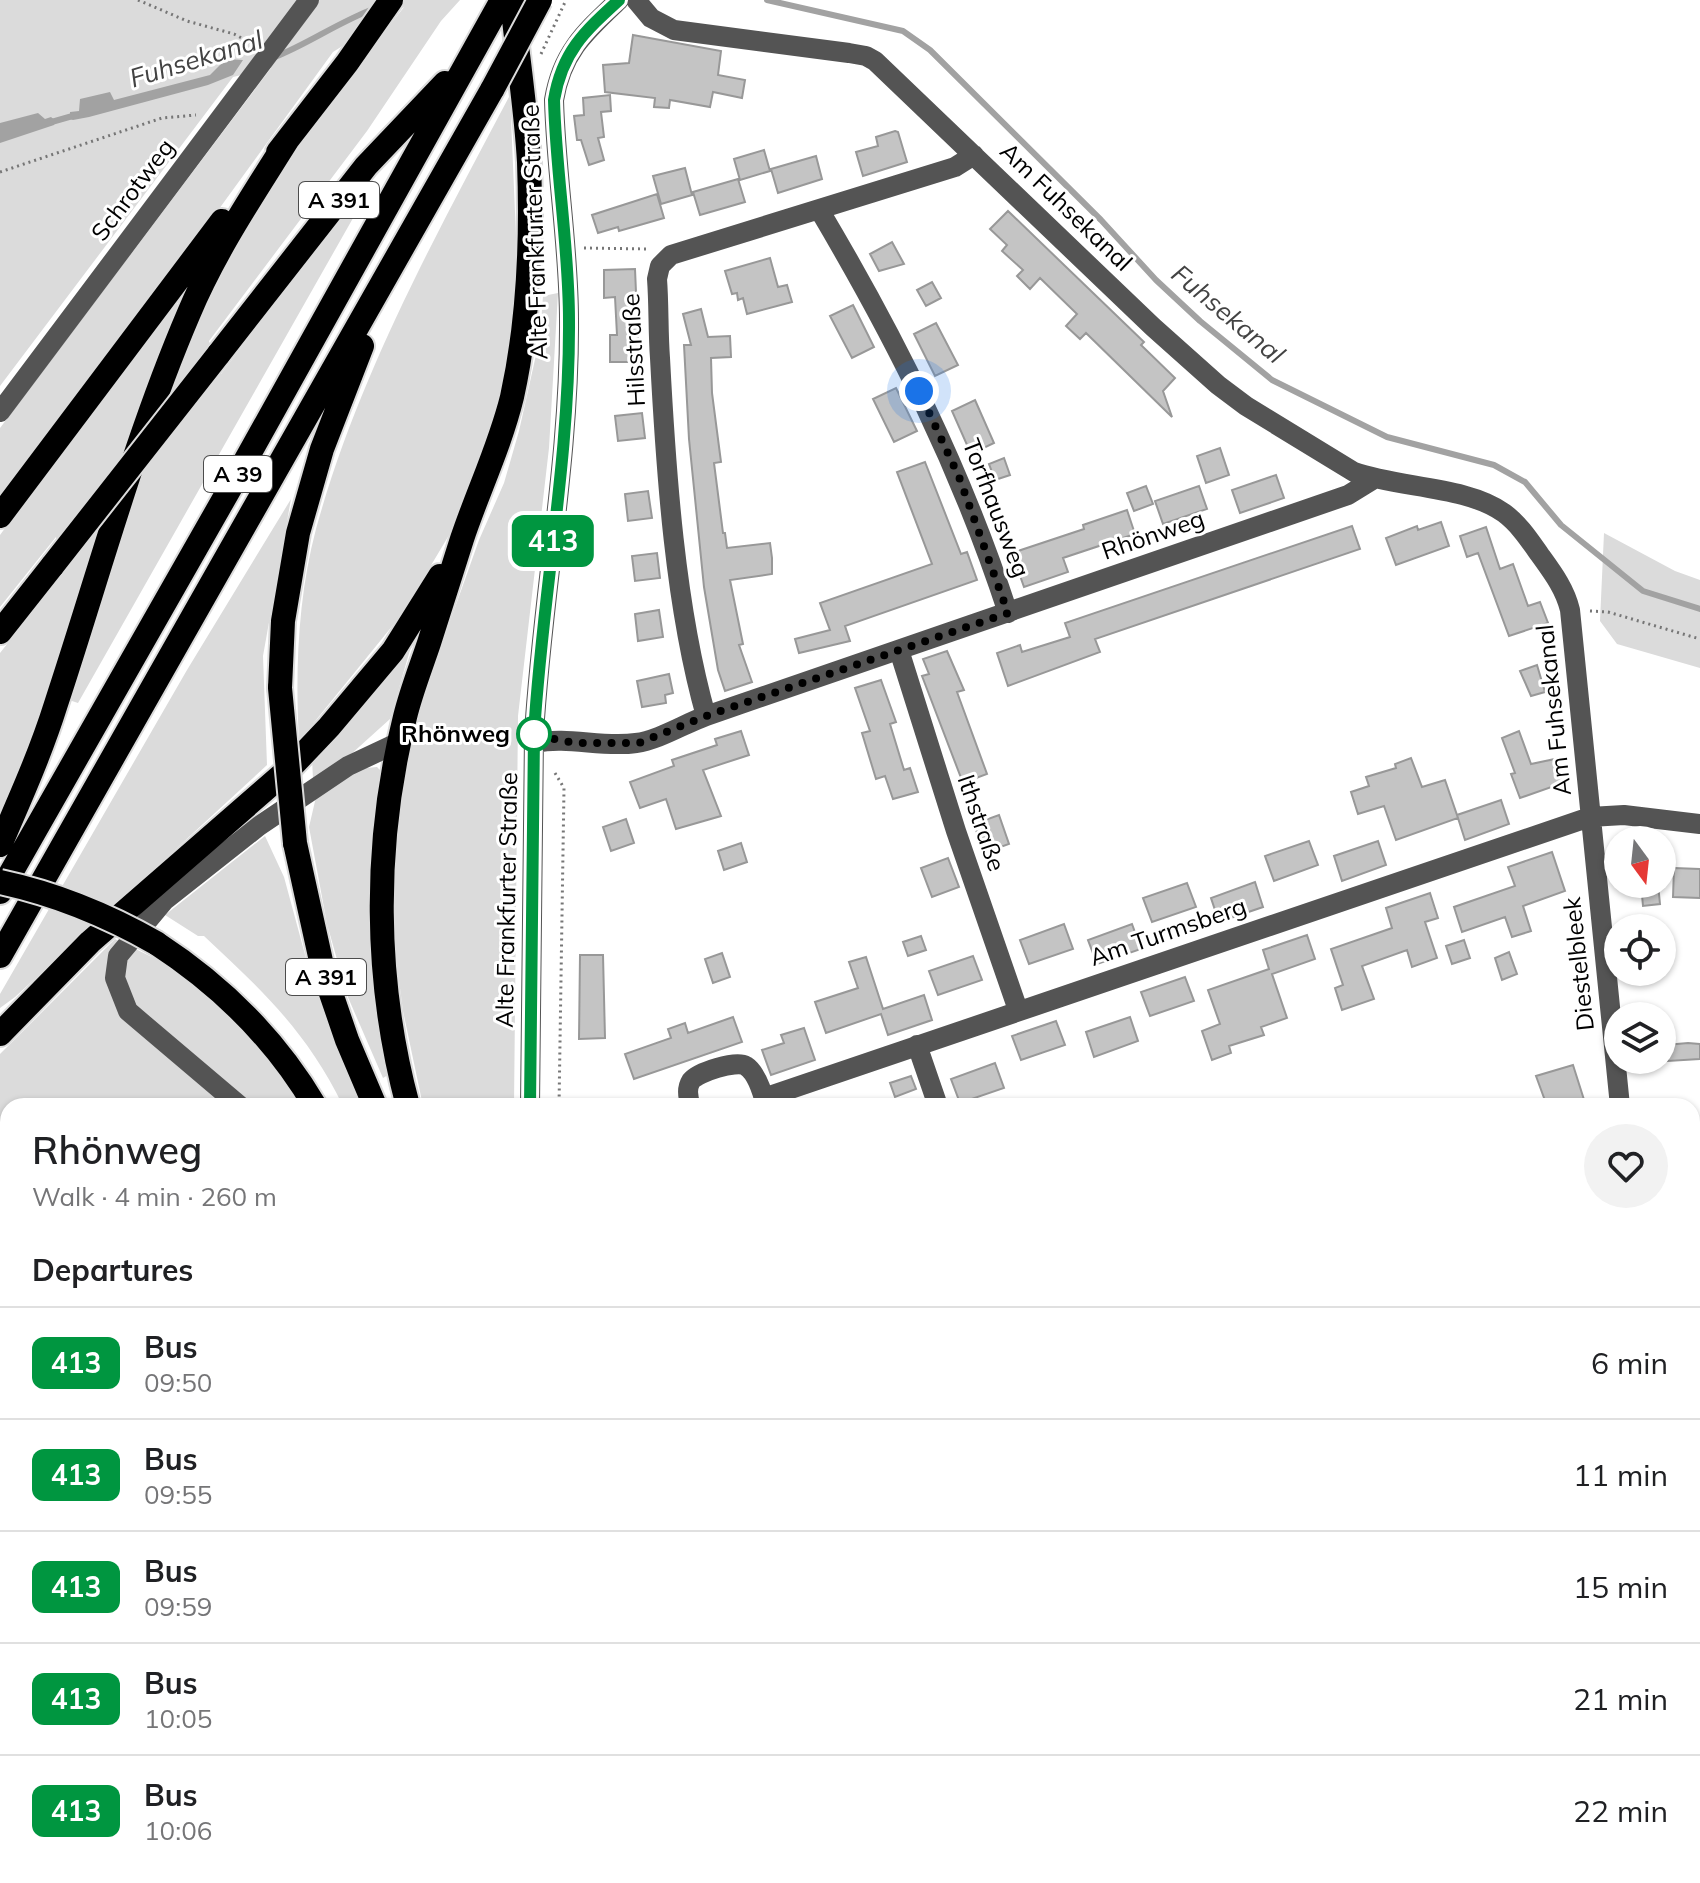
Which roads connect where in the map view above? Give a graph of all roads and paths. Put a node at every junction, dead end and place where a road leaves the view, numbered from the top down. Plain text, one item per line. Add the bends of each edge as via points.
1 (138, 0) edge
2 (309, 0) edge
3 (391, 0) edge
4 (502, 0) edge
5 (512, 0) edge
6 (540, 0) edge
7 (619, 0) edge
8 (636, 0) edge
9 (269, 51) junction
10 (472, 55) junction
11 (220, 117) junction
12 (288, 139) junction
13 (974, 155) junction
14 (0, 172) edge
15 (820, 211) junction
16 (564, 248) junction
17 (399, 255) junction
18 (671, 255) junction
19 (0, 412) edge
20 (1374, 479) junction
21 (0, 516) edge
22 (463, 536) junction
23 (1570, 610) junction
24 (1008, 613) junction
25 (0, 632) edge
26 (1700, 639) edge
27 (899, 650) junction
28 (706, 716) junction
29 (399, 742) junction
30 (535, 743) junction
31 (1590, 817) junction
32 (1700, 824) edge
33 (0, 845) edge
34 (0, 882) edge
35 (0, 892) edge
36 (0, 956) edge
37 (1018, 1010) junction
38 (0, 1034) edge
39 (917, 1045) junction
40 (231, 1098) edge
41 (310, 1098) edge
42 (372, 1098) edge
43 (406, 1098) edge
44 (530, 1098) edge
45 (559, 1098) edge
46 (689, 1098) edge
47 (763, 1098) edge
48 (776, 1098) edge
49 (935, 1098) edge
50 (1619, 1098) edge

1 - 9 path
2 - 9 street, Schrotweg
3 - 12 highway
4 - 10 highway, A 39
5 - 22 highway via 529,160 526,320 511,398
6 - 17 highway, A 39, bridge
7 - 16 street, Alte Frankfurter Straße via 568,53 557,83 555,135
8 - 13 street, Am Fuhsekanal via 651,18 674,30 866,56
9 - 11 street, Schrotweg
10 - 25 highway, A 391, bridge via 366,166
10 - 35 highway, A 39
11 - 14 path via 162,118
11 - 19 street, Schrotweg
12 - 21 highway
12 - 33 highway via 218,250 189,312 55,708
13 - 15 street via 955,167
13 - 20 street, Am Fuhsekanal via 1218,385 1333,460
15 - 18 street
15 - 24 street, Torfhausweg via 875,304 940,434
16 - 18 path via 654,249
16 - 30 street, Alte Frankfurter Straße via 569,320 564,426
17 - 36 highway, A 39
17 - 42 highway, A 391, bridge via 322,449 298,533 283,621 280,688 295,843 323,970
18 - 28 street, Hilsstraße via 657,279 662,404 686,623
20 - 23 street, Am Fuhsekanal via 1497,509 1555,575
20 - 24 street, Rhönweg via 1348,495
22 - 29 highway
22 - 38 highway via 400,641 329,727 291,767 90,942
23 - 26 path via 1608,612
23 - 31 street, Am Fuhsekanal
24 - 27 street, Rhönweg
27 - 28 street, Rhönweg
27 - 37 street, Ithstraße
28 - 30 street, Rhönweg via 639,743
29 - 40 street via 348,766 259,826 164,901 118,956 115,978 128,1011
29 - 43 highway via 385,833 382,916 390,1018
30 - 44 street, Alte Frankfurter Straße
30 - 45 path via 564,788
31 - 32 street, Am Turmsberg via 1624,815
31 - 37 street, Am Turmsberg
31 - 50 street, Diestelbleek
34 - 41 highway, bridge via 90,909 156,943 246,1014
37 - 39 street, Am Turmsberg
39 - 48 street, Am Turmsberg
39 - 49 street
46 - 47 street, Am Turmsberg via 691,1081 698,1075 739,1064 753,1074

